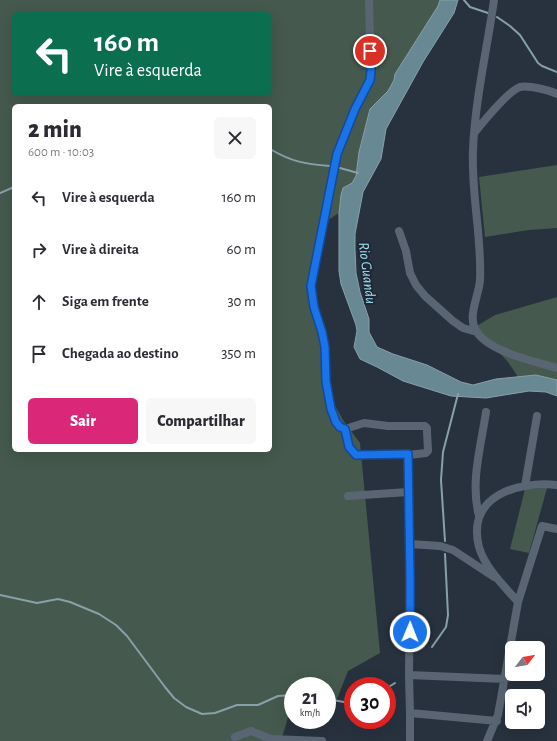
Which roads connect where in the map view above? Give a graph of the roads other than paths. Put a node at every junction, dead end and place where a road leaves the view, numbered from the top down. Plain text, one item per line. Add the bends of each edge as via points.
1 (369, 0) edge
2 (494, 0) edge
3 (557, 94) edge
4 (475, 132) junction
5 (399, 230) dead end
6 (477, 332) junction
7 (557, 368) edge
8 (486, 412) dead end
9 (538, 416) dead end
10 (345, 429) junction
11 (408, 454) junction
12 (557, 485) edge
13 (525, 486) junction
14 (408, 492) junction
15 (348, 496) dead end
16 (479, 516) junction
17 (557, 528) edge
18 (410, 544) junction
19 (500, 580) junction
20 (518, 602) junction
21 (511, 641) edge
22 (409, 675) junction
23 (505, 679) joint
24 (410, 713) junction
25 (497, 721) junction
26 (235, 737) dead end
27 (322, 741) edge
28 (410, 741) edge
29 (487, 741) edge

1 - 10 street via 371,75 337,154 311,286 324,341 327,389 333,416 340,427
2 - 4 street
3 - 4 street via 534,88 519,88 510,94
4 - 6 street via 473,164 480,281 472,322
5 - 6 street via 410,273 416,285 453,321 463,328
6 - 7 street via 510,354
8 - 16 street via 475,482
9 - 13 street
10 - 11 street via 349,447 356,455
10 - 11 street via 364,423 426,426 428,452
11 - 14 street
12 - 13 street
13 - 16 street via 499,494
14 - 15 street
14 - 18 street
16 - 19 street via 479,547
17 - 20 street via 542,526
18 - 19 street via 440,546 453,550
18 - 22 street
19 - 20 street
20 - 21 street
22 - 23 street
22 - 24 street
23 - 25 street
24 - 25 street
24 - 28 street
25 - 29 street
26 - 27 street via 251,731 271,739

